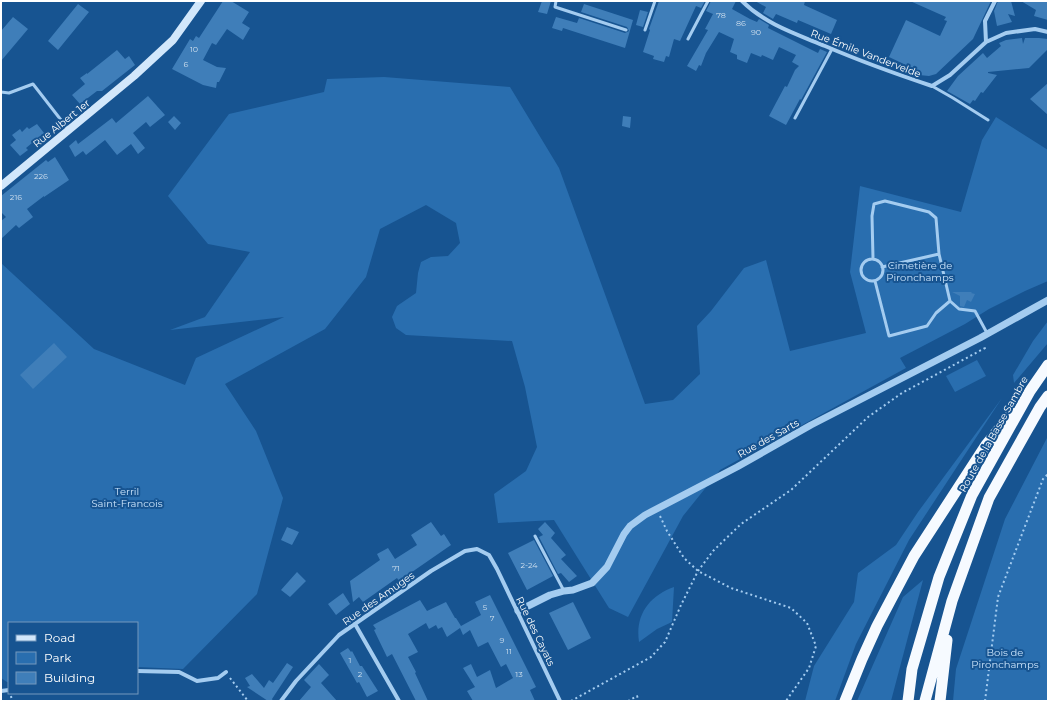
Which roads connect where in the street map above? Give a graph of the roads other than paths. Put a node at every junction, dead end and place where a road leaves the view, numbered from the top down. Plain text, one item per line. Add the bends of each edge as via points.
1 (201, 1) edge
2 (556, 1) edge
3 (655, 1) edge
4 (708, 1) edge
5 (742, 1) edge
6 (995, 1) edge
7 (626, 30) dead end
8 (646, 30) dead end
9 (1048, 32) edge
10 (688, 39) dead end
11 (986, 42) junction
12 (832, 49) junction
13 (932, 86) junction
14 (1, 92) edge
15 (795, 118) dead end
16 (988, 120) dead end
17 (69, 130) junction
18 (1, 186) edge
19 (939, 254) junction
20 (873, 258) junction
21 (882, 266) junction
22 (875, 280) junction
23 (1048, 300) edge
24 (950, 301) junction
25 (987, 333) junction
26 (1048, 365) edge
27 (1030, 391) junction
28 (1048, 396) edge
29 (535, 536) dead end
30 (497, 569) joint
31 (564, 591) junction
32 (952, 601) junction
33 (518, 612) junction
34 (355, 624) junction
35 (138, 671) edge
36 (226, 672) road end
37 (281, 701) edge
38 (399, 701) edge
39 (560, 701) edge
40 (845, 701) edge
41 (908, 701) edge
42 (925, 701) edge
43 (940, 701) edge

1 - 17 main road, Rue Albert 1er via 173,40
2 - 7 lane via 555,7
3 - 8 lane
4 - 10 lane
5 - 12 street, Rue Émile Vandervelde via 751,10 782,29
6 - 11 street via 986,21
9 - 11 street, Rue Émile Vandervelde via 1035,29 1006,33
11 - 13 street, Rue Émile Vandervelde via 950,75
12 - 13 street, Rue Émile Vandervelde via 880,69
12 - 15 lane
13 - 16 lane
14 - 17 lane via 10,93 33,84
17 - 18 main road, Rue Albert 1er
19 - 20 lane via 936,218 929,212 885,201 874,204
19 - 21 lane
19 - 24 lane
20 - 21 lane
20 - 22 lane via 862,264 861,271 864,278
21 - 22 lane via 882,274
22 - 24 lane via 889,336 927,326 936,313
23 - 25 street, Rue des Sarts
24 - 25 lane via 959,309 975,311
25 - 31 street, Rue des Sarts via 645,515 630,526 607,567 592,583
26 - 27 highway, Route de la Basse Sambre
27 - 40 highway via 986,445 914,556 871,639
27 - 41 highway, Route de la Basse Sambre via 972,494 939,577 912,669
28 - 32 highway via 989,498
29 - 31 lane
30 - 33 street, Rue des Cayats
30 - 34 street, Rue des Amuges via 489,555 477,549 465,551 431,571
31 - 33 street, Rue des Sarts via 550,595
32 - 42 highway
32 - 43 highway
33 - 39 street, Rue des Cayats
34 - 37 street, Rue des Amuges via 324,650
34 - 38 street
35 - 36 street via 179,672 197,682 218,678

